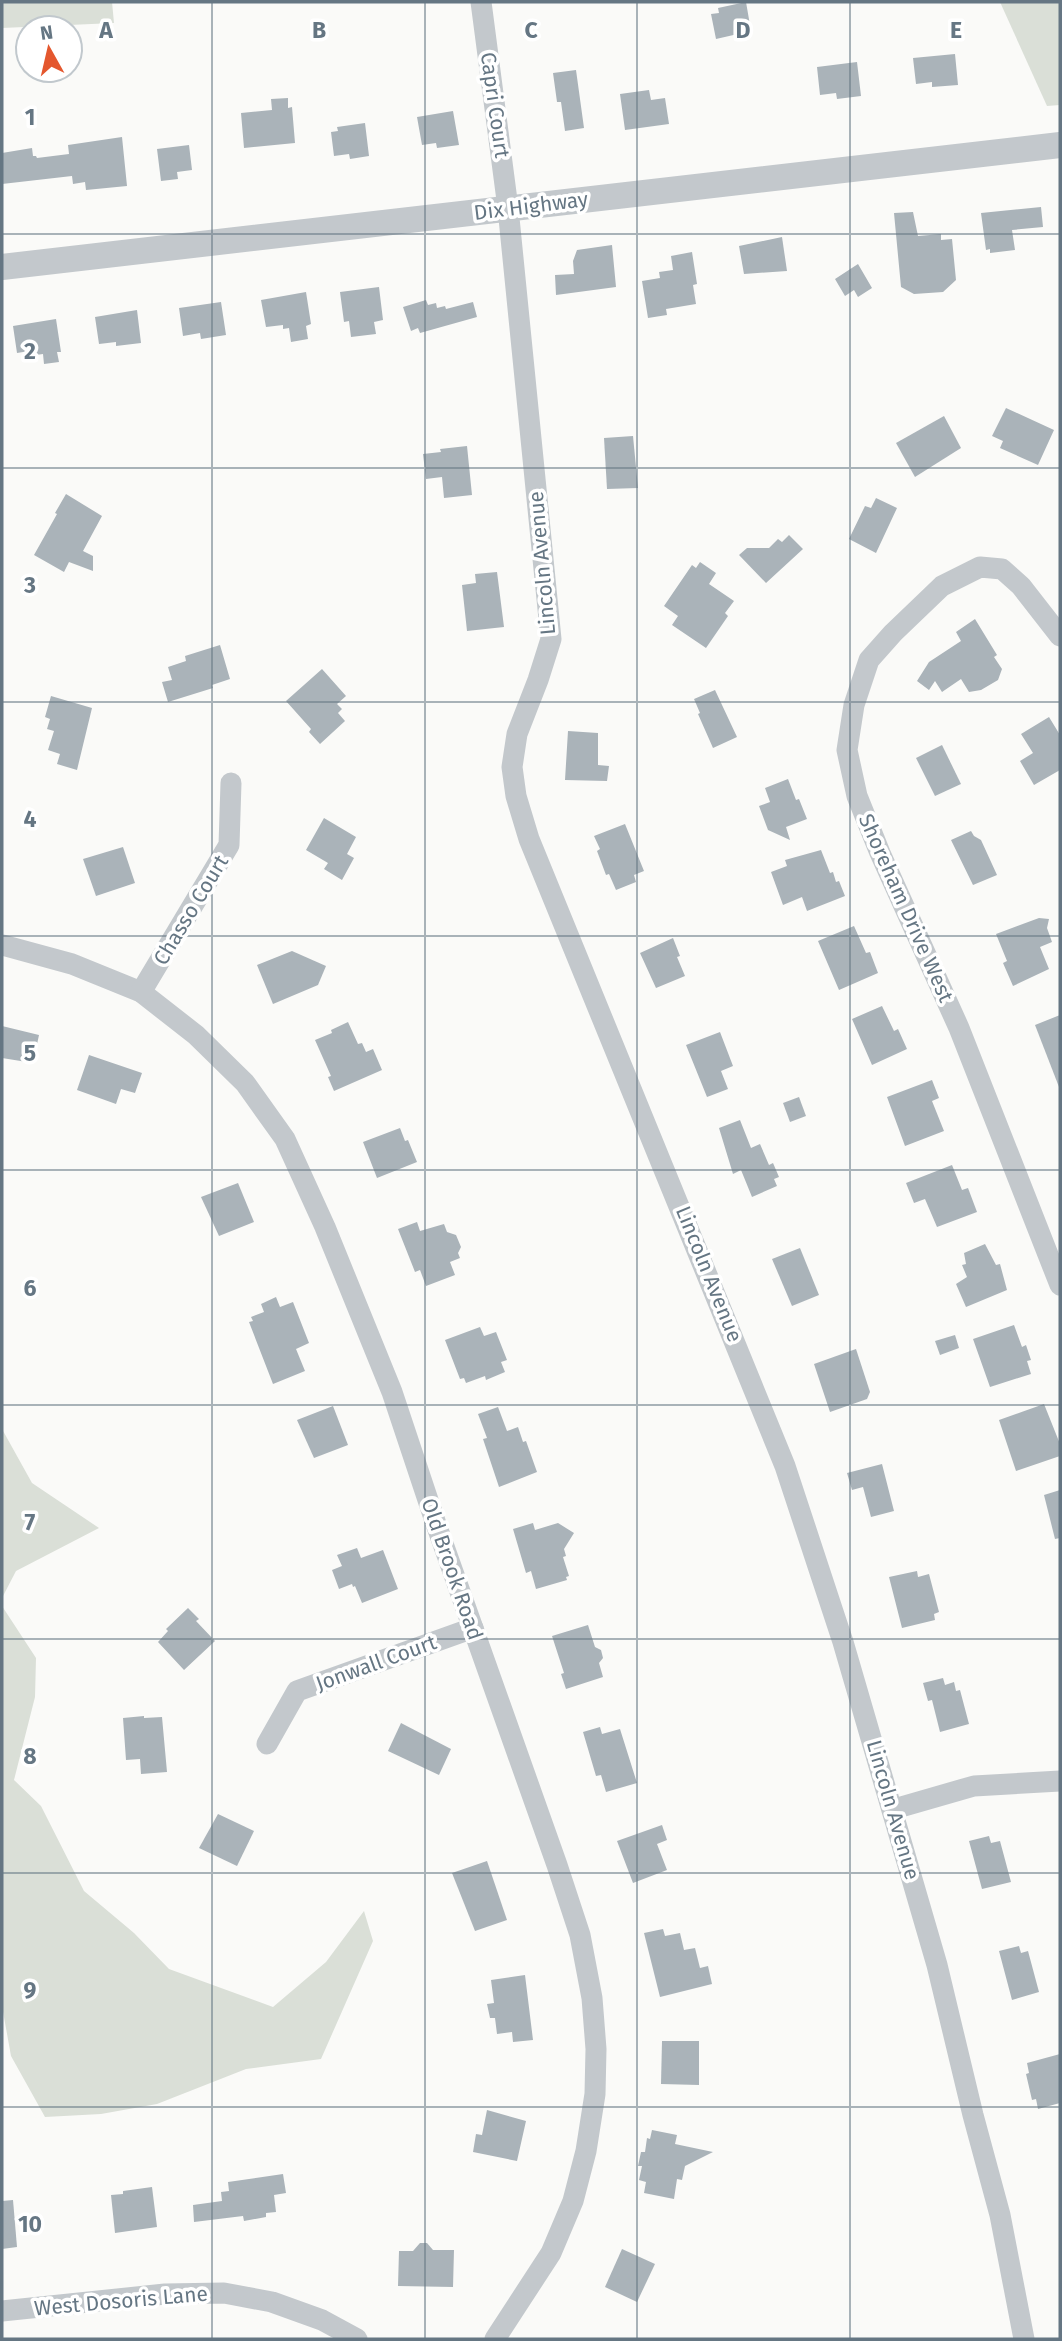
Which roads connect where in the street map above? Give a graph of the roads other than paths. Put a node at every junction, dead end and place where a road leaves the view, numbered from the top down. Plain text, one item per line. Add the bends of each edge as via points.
1 (481, 2) edge
2 (1060, 145) edge
3 (509, 208) junction
4 (2, 267) edge
5 (1060, 636) edge
6 (231, 782) dead end
7 (2, 945) edge
8 (141, 992) junction
9 (1060, 1285) edge
10 (472, 1628) junction
11 (267, 1744) dead end
12 (1060, 1781) edge
13 (894, 1809) junction
14 (2, 2311) edge
15 (357, 2339) edge
16 (495, 2339) edge
17 (1024, 2339) edge

1 - 3 street, Capri Court
2 - 3 street, Dix Highway
3 - 4 street, Dix Highway
3 - 13 street, Lincoln Avenue via 551,639 517,734 512,767 516,796 529,839 785,1466
5 - 9 street, Shoreham Drive West via 1002,569 980,567 942,586 869,660 853,705 847,750 857,796 964,1040
6 - 8 street, Chasso Court via 229,845
7 - 8 street, Old Brook Road via 72,964
8 - 10 street, Old Brook Road via 196,1035 245,1083 285,1139 392,1392
10 - 11 street, Jonwall Court via 297,1691
10 - 16 street, Old Brook Road via 580,1935 596,2049 595,2094 573,2201 551,2253
12 - 13 street via 974,1786
13 - 17 street, Lincoln Avenue via 1000,2215
14 - 15 street, West Dosoris Lane via 165,2294 224,2293 272,2302

